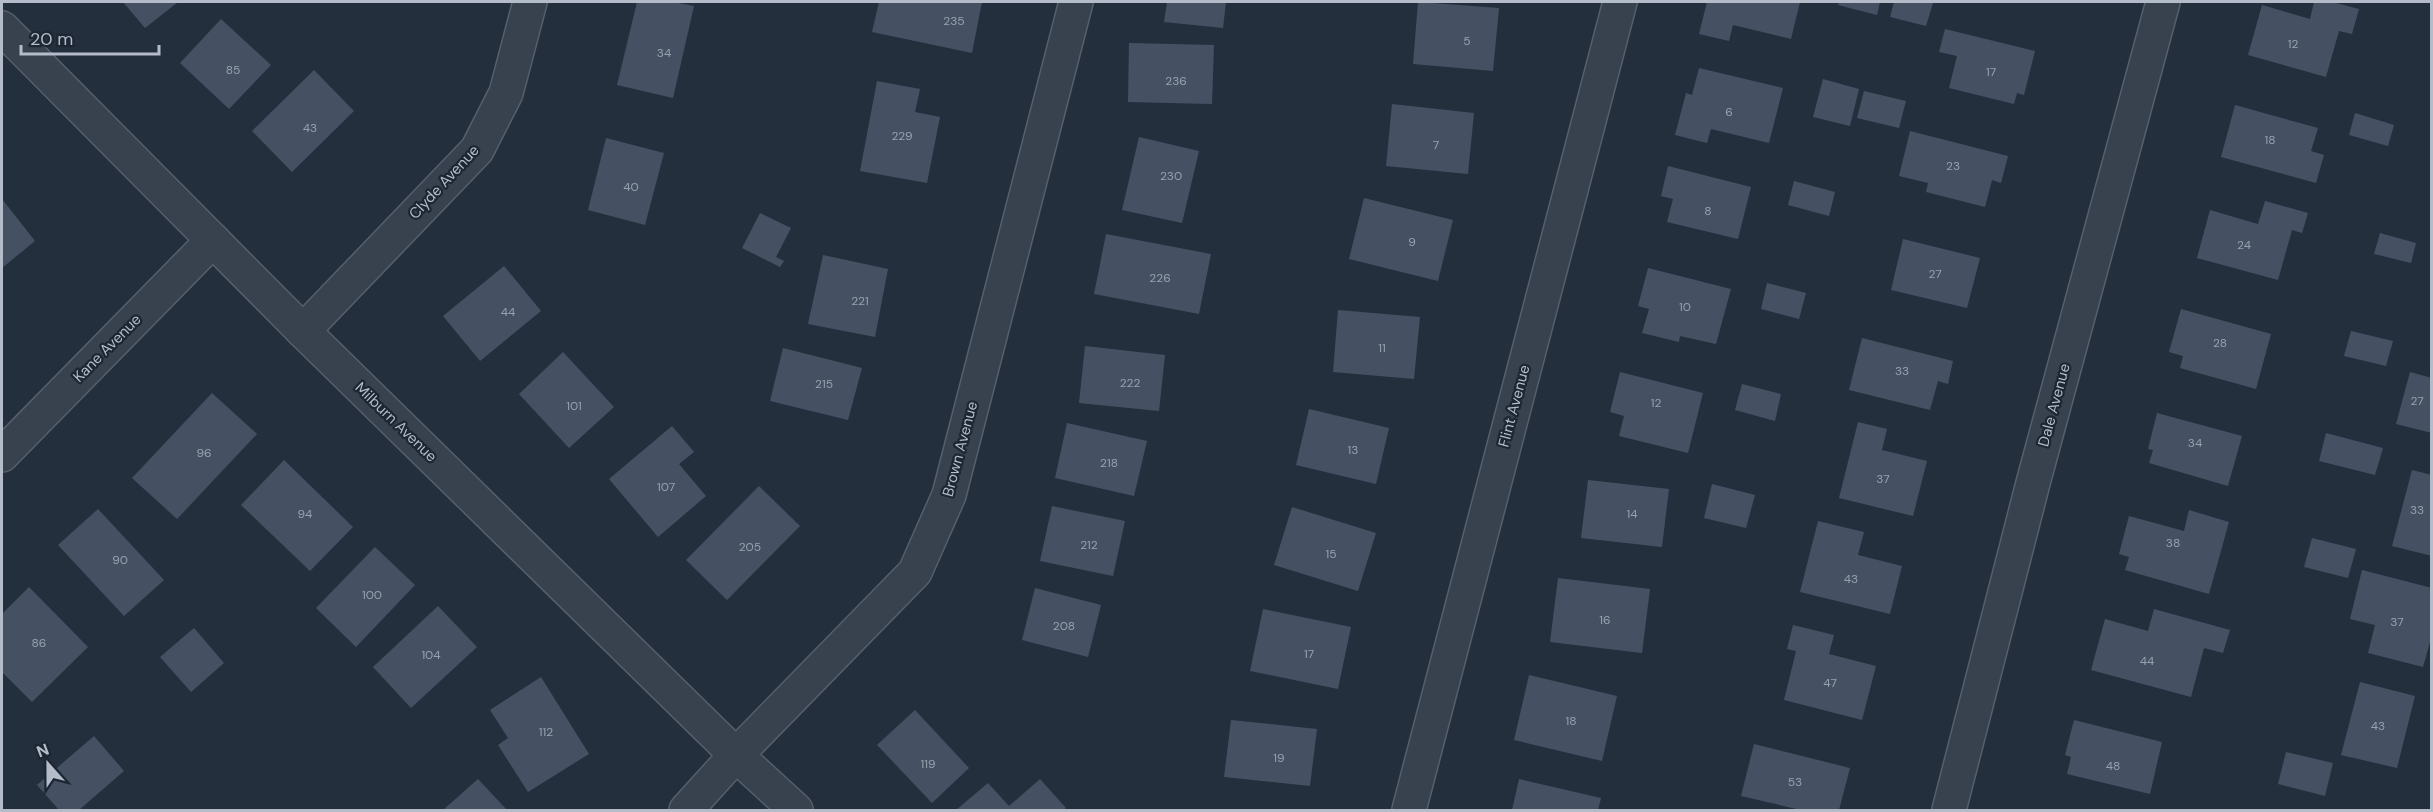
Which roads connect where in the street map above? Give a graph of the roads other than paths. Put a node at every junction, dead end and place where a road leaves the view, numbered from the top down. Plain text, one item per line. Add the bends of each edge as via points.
1 (530, 2) edge
2 (1076, 2) edge
3 (1620, 2) edge
4 (2163, 2) edge
5 (2, 28) edge
6 (213, 240) junction
7 (303, 331) junction
8 (2, 455) edge
9 (736, 755) junction
10 (686, 810) edge
11 (796, 810) edge
12 (1409, 810) edge
13 (1949, 810) edge

1 - 7 street, Clyde Avenue via 506,93 477,150
2 - 9 street, Brown Avenue via 948,495 915,572
3 - 12 street, Flint Avenue
4 - 13 street, Dale Avenue
5 - 6 street, Milburn Avenue
6 - 7 street, Milburn Avenue
6 - 8 street, Kane Avenue
7 - 9 street, Milburn Avenue
9 - 10 street, Brown Avenue
9 - 11 street, Milburn Avenue

